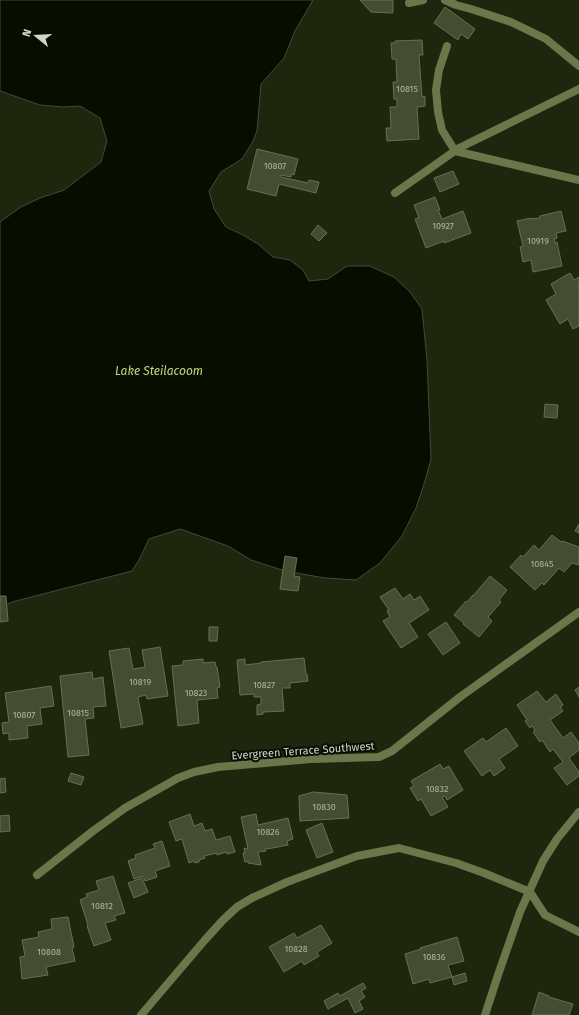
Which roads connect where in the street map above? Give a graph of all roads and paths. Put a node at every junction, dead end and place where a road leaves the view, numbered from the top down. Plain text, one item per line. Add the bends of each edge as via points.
1 (423, 0) edge
2 (446, 0) edge
3 (410, 3) dead end
4 (447, 46) dead end
5 (579, 66) edge
6 (579, 89) edge
7 (455, 151) junction
8 (579, 180) edge
9 (395, 193) dead end
10 (579, 612) edge
11 (579, 812) edge
12 (37, 875) dead end
13 (530, 892) junction
14 (579, 932) edge
15 (141, 1015) edge
16 (485, 1015) edge

1 - 3 street
2 - 5 street via 511,22 546,39
4 - 7 street via 438,70 436,90 442,130
6 - 7 street
7 - 8 street
7 - 9 street
10 - 12 street, Evergreen Terrace Southwest via 460,697 392,751 379,757 311,759 218,767 194,772 178,778 125,808
11 - 13 street via 543,861
13 - 14 street via 545,915
13 - 15 street via 463,865 399,848 357,856 287,882 237,908 204,941
13 - 16 street via 515,926

